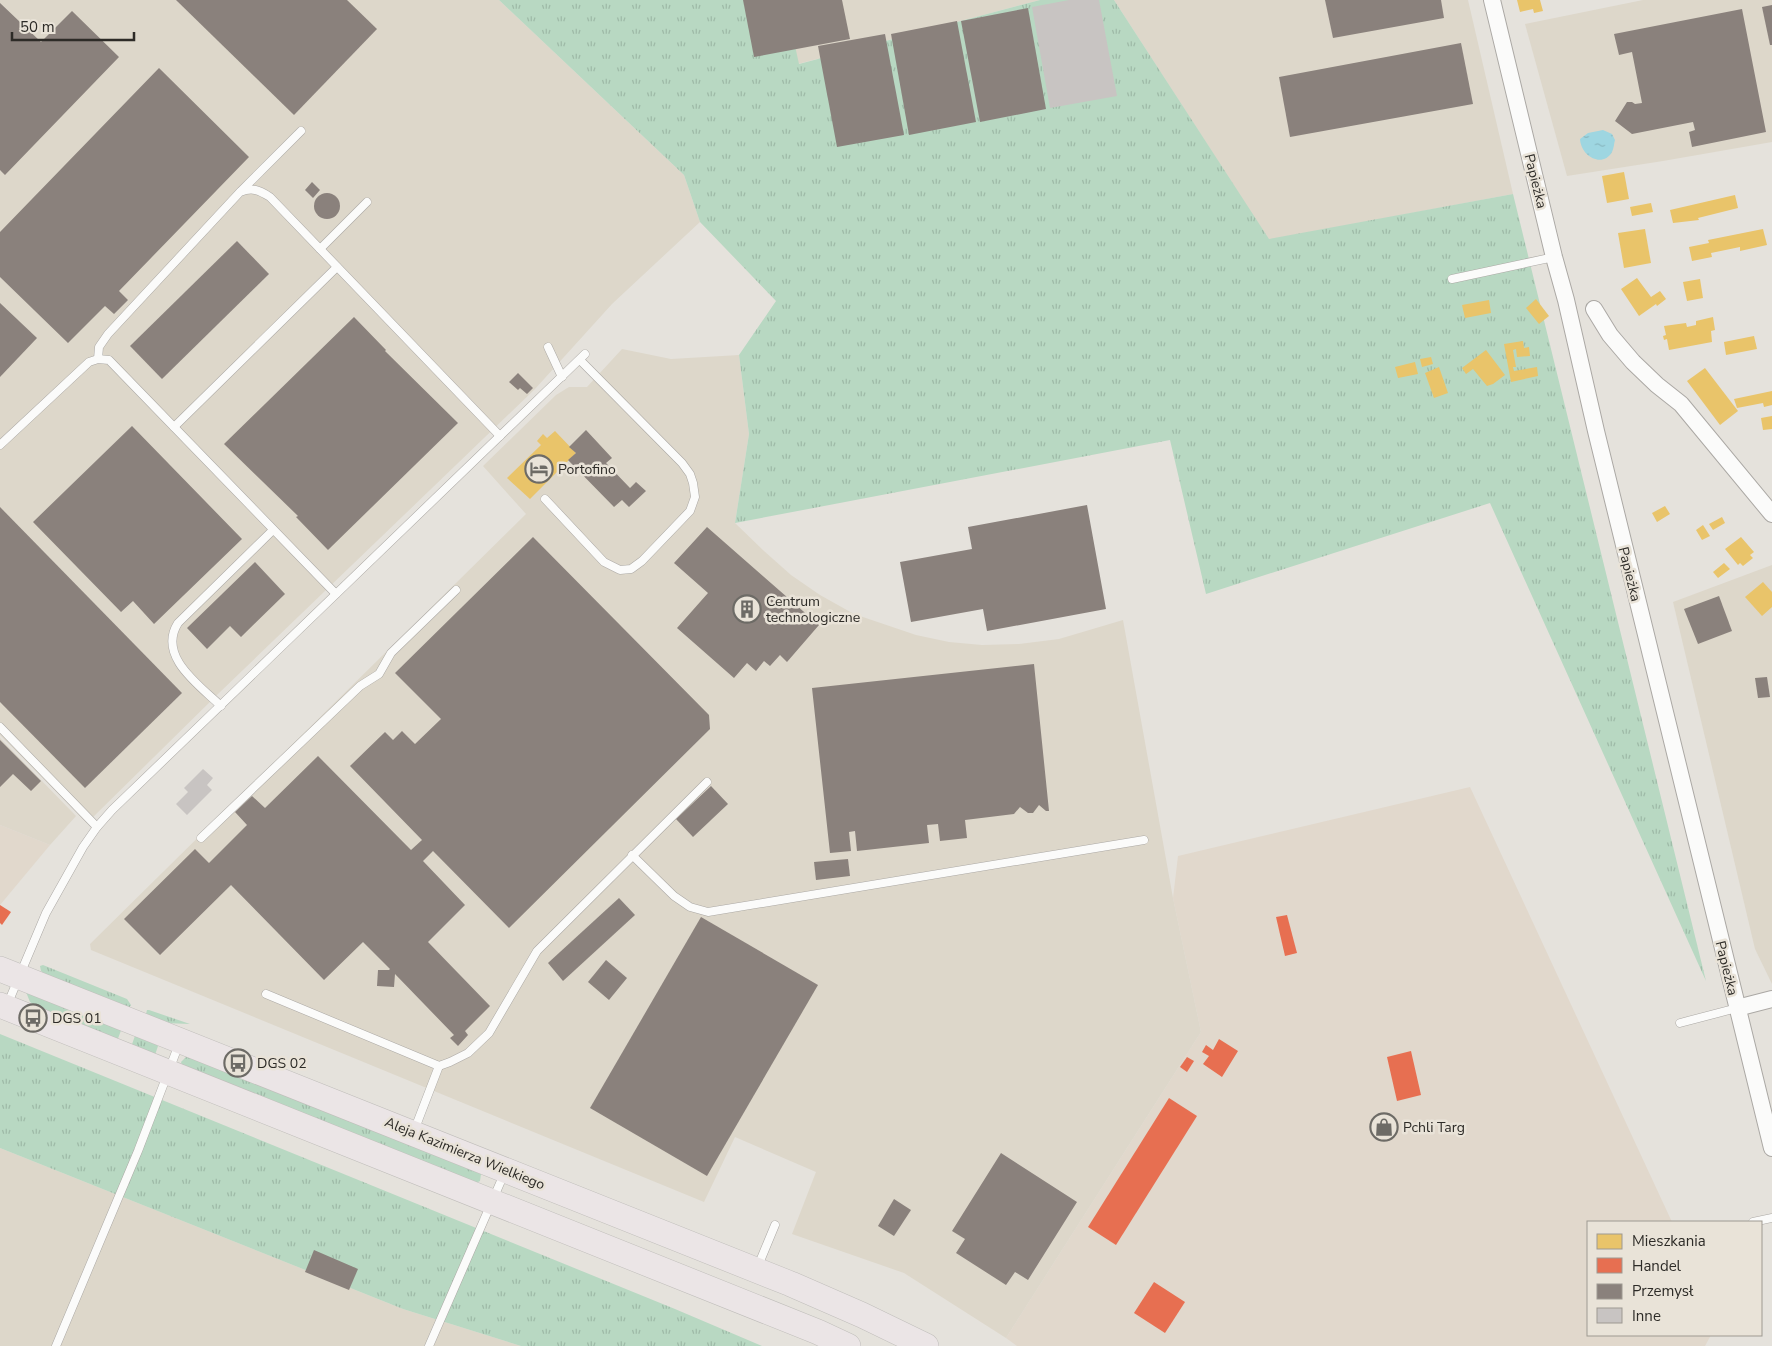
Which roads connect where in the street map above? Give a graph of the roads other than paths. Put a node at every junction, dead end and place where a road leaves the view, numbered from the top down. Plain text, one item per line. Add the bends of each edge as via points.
1 (1492, 0) edge
2 (301, 131) dead end
3 (240, 192) junction
4 (367, 202) dead end
5 (320, 249) junction
6 (1554, 257) junction
7 (337, 267) junction
8 (1452, 279) dead end
9 (1594, 309) dead end
10 (548, 348) dead end
11 (98, 359) junction
12 (562, 376) junction
13 (174, 427) junction
14 (500, 436) junction
15 (0, 445) edge
16 (545, 499) dead end
17 (1772, 514) edge
18 (273, 530) junction
19 (456, 590) dead end
20 (336, 594) junction
21 (221, 706) junction
22 (0, 727) edge
23 (707, 782) dead end
24 (97, 827) junction
25 (201, 838) dead end
26 (1144, 840) dead end
27 (632, 855) junction
28 (9, 973) edge
29 (266, 994) dead end
30 (1772, 999) edge
31 (3, 1006) edge
32 (1736, 1008) junction
33 (1680, 1023) dead end
34 (180, 1040) junction
35 (439, 1066) junction
36 (168, 1072) junction
37 (413, 1133) junction
38 (1772, 1148) edge
39 (505, 1169) junction
40 (492, 1202) junction
41 (1772, 1218) edge
42 (1758, 1221) edge
43 (775, 1226) dead end
44 (757, 1270) junction
45 (56, 1346) edge
46 (429, 1346) edge
47 (848, 1346) edge
48 (926, 1346) edge

1 - 6 street, Papieżka
2 - 3 lane
3 - 5 lane via 254,189 265,194
3 - 11 lane via 108,334 99,347
4 - 5 lane
5 - 7 lane
6 - 8 lane
6 - 32 street, Papieżka
7 - 13 lane
7 - 14 lane
9 - 17 street via 1610,335 1633,362 1681,404
10 - 12 lane
11 - 13 lane via 112,362
11 - 15 lane via 88,362
12 - 14 lane
12 - 16 lane via 582,357 682,463 690,474 695,497 690,511 642,561 631,569 620,570 604,562
13 - 18 lane
14 - 20 lane
18 - 20 lane
18 - 21 lane via 178,623 172,636 172,646 184,670
19 - 25 lane via 391,654 379,674 360,686
20 - 21 lane
21 - 24 lane
22 - 24 lane
23 - 27 lane
24 - 28 lane
26 - 27 lane via 708,912 690,907 674,896
27 - 35 lane via 536,951 489,1033 468,1053
28 - 31 lane
28 - 34 main road, Aleja Kazimierza Wielkiego
29 - 35 lane
30 - 32 street
31 - 36 main road
32 - 33 lane
32 - 38 street, Papieżka
34 - 36 lane
34 - 37 main road, Aleja Kazimierza Wielkiego
35 - 37 lane
36 - 40 main road
36 - 45 lane
37 - 39 main road, Aleja Kazimierza Wielkiego
39 - 40 lane
39 - 44 main road, Aleja Kazimierza Wielkiego
40 - 46 lane
40 - 47 main road
41 - 42 lane
43 - 44 lane
44 - 48 main road, Aleja Kazimierza Wielkiego

